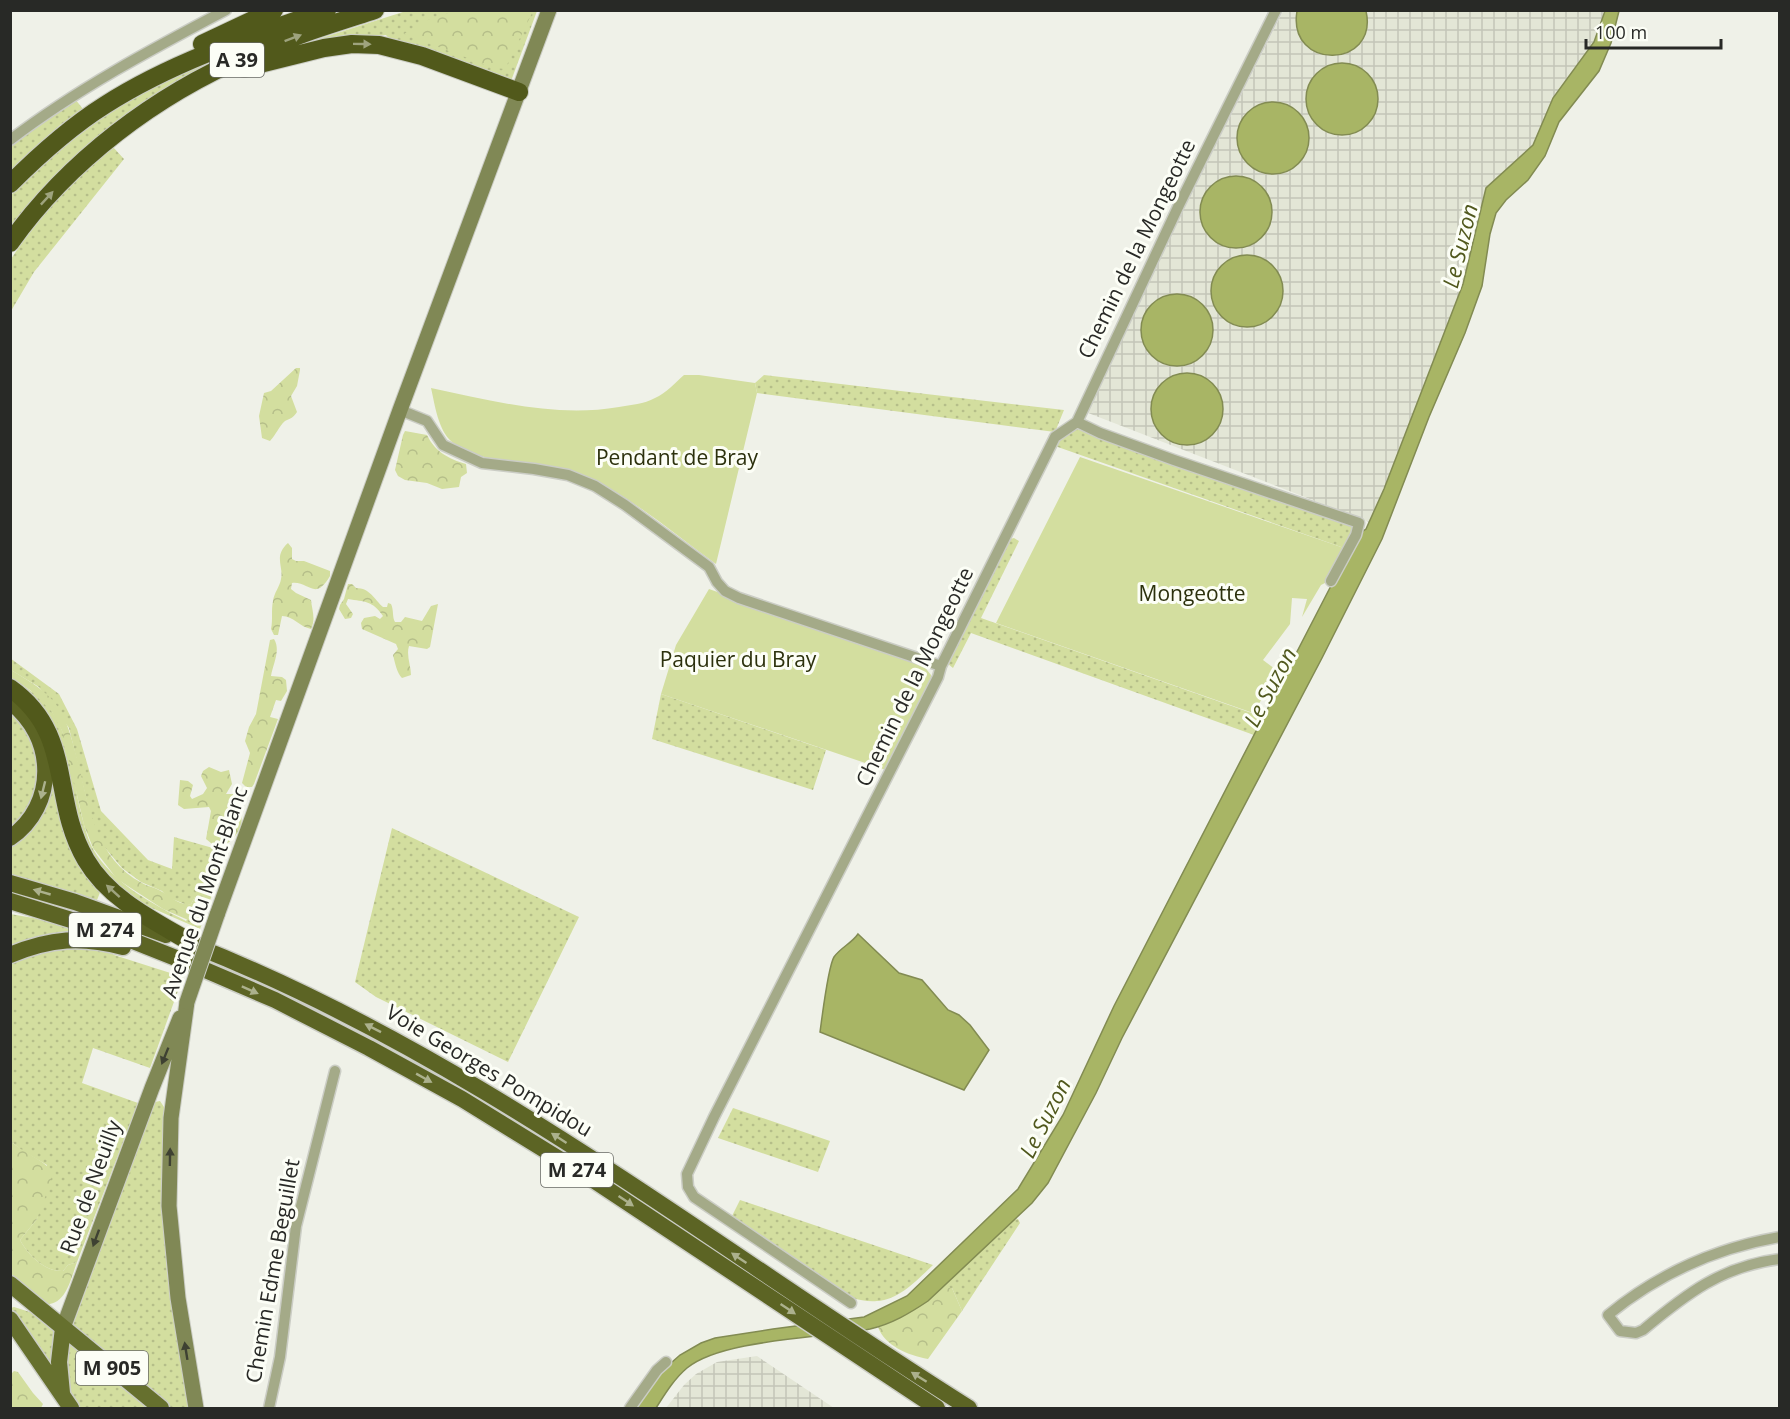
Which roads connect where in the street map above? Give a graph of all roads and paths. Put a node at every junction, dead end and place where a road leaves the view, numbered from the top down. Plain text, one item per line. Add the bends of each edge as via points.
1 (226, 10) edge
2 (274, 10) edge
3 (327, 10) edge
4 (375, 10) edge
5 (549, 10) edge
6 (1276, 10) edge
7 (519, 92) junction
8 (104, 105) junction
9 (113, 136) junction
10 (10, 140) edge
11 (10, 184) edge
12 (10, 243) edge
13 (400, 410) junction
14 (1077, 422) junction
15 (1331, 581) dead end
16 (941, 666) junction
17 (10, 688) edge
18 (10, 702) edge
19 (10, 838) edge
20 (10, 883) edge
21 (10, 901) edge
22 (197, 946) junction
23 (10, 955) edge
24 (196, 966) junction
25 (187, 1002) junction
26 (335, 1071) dead end
27 (152, 1088) junction
28 (173, 1098) junction
29 (1779, 1237) edge
30 (1779, 1259) edge
31 (10, 1284) edge
32 (76, 1293) junction
33 (10, 1300) edge
34 (851, 1303) dead end
35 (40, 1307) junction
36 (10, 1319) edge
37 (63, 1328) junction
38 (666, 1362) dead end
39 (62, 1393) junction
40 (71, 1408) edge
41 (161, 1408) edge
42 (196, 1408) edge
43 (269, 1408) edge
44 (630, 1408) edge
45 (937, 1408) edge
46 (969, 1408) edge

1 - 10 street via 112,74
2 - 8 highway via 165,63
3 - 8 highway, A 39 via 200,57
9 -> 4 highway, A 39 via 171,96 249,54
5 - 7 main road, Avenue du Mont-Blanc
6 - 14 street, Chemin de la Mongeotte
9 -> 7 highway via 230,74 340,45 394,48
7 - 13 main road, Avenue du Mont-Blanc
8 - 11 highway, A 39
12 -> 9 highway, A 39 via 47,197
13 - 16 street via 427,421 443,445 482,463 568,475 595,486 709,567 724,591
13 - 25 main road, Avenue du Mont-Blanc, bridge
14 - 15 street via 1359,524
14 - 16 street, Chemin de la Mongeotte via 1055,437
16 - 34 street, Chemin de la Mongeotte via 687,1174 694,1197
22 -> 17 highway via 130,905 94,871 72,831 48,732 36,711
18 -> 19 highway via 38,733 46,772 35,812
22 -> 20 highway, Voie Georges Pompidou / M 274
21 - 24 highway, Voie Georges Pompidou / M 274 via 113,933
46 -> 22 highway, Voie Georges Pompidou / M 274 via 485,1091 394,1038
23 - 24 highway via 43,943 76,939 105,942
24 -> 45 highway, Voie Georges Pompidou / M 274 via 319,1021 471,1105 595,1181
25 -> 27 main road, Rue de Neuilly
25 - 28 main road, Avenue du Mont-Blanc
26 - 43 street, Chemin Edme Beguillet via 296,1226 280,1357
27 - 28 main road
27 -> 32 main road, Rue de Neuilly
42 -> 28 main road, Avenue du Mont-Blanc via 178,1298 169,1206
29 - 30 street via 1692,1262 1628,1298 1608,1315 1620,1331 1636,1333 1708,1281
31 - 35 main road, M 905
32 - 35 main road via 62,1305
32 - 37 main road, Rue de Neuilly
33 - 35 main road
35 - 37 main road, M 905
36 - 39 main road, Rue de Neuilly / M 905
37 - 39 main road, Rue de Neuilly via 58,1362
37 - 41 main road, M 905
38 - 44 street
39 - 40 main road, Rue de Neuilly / M 905

